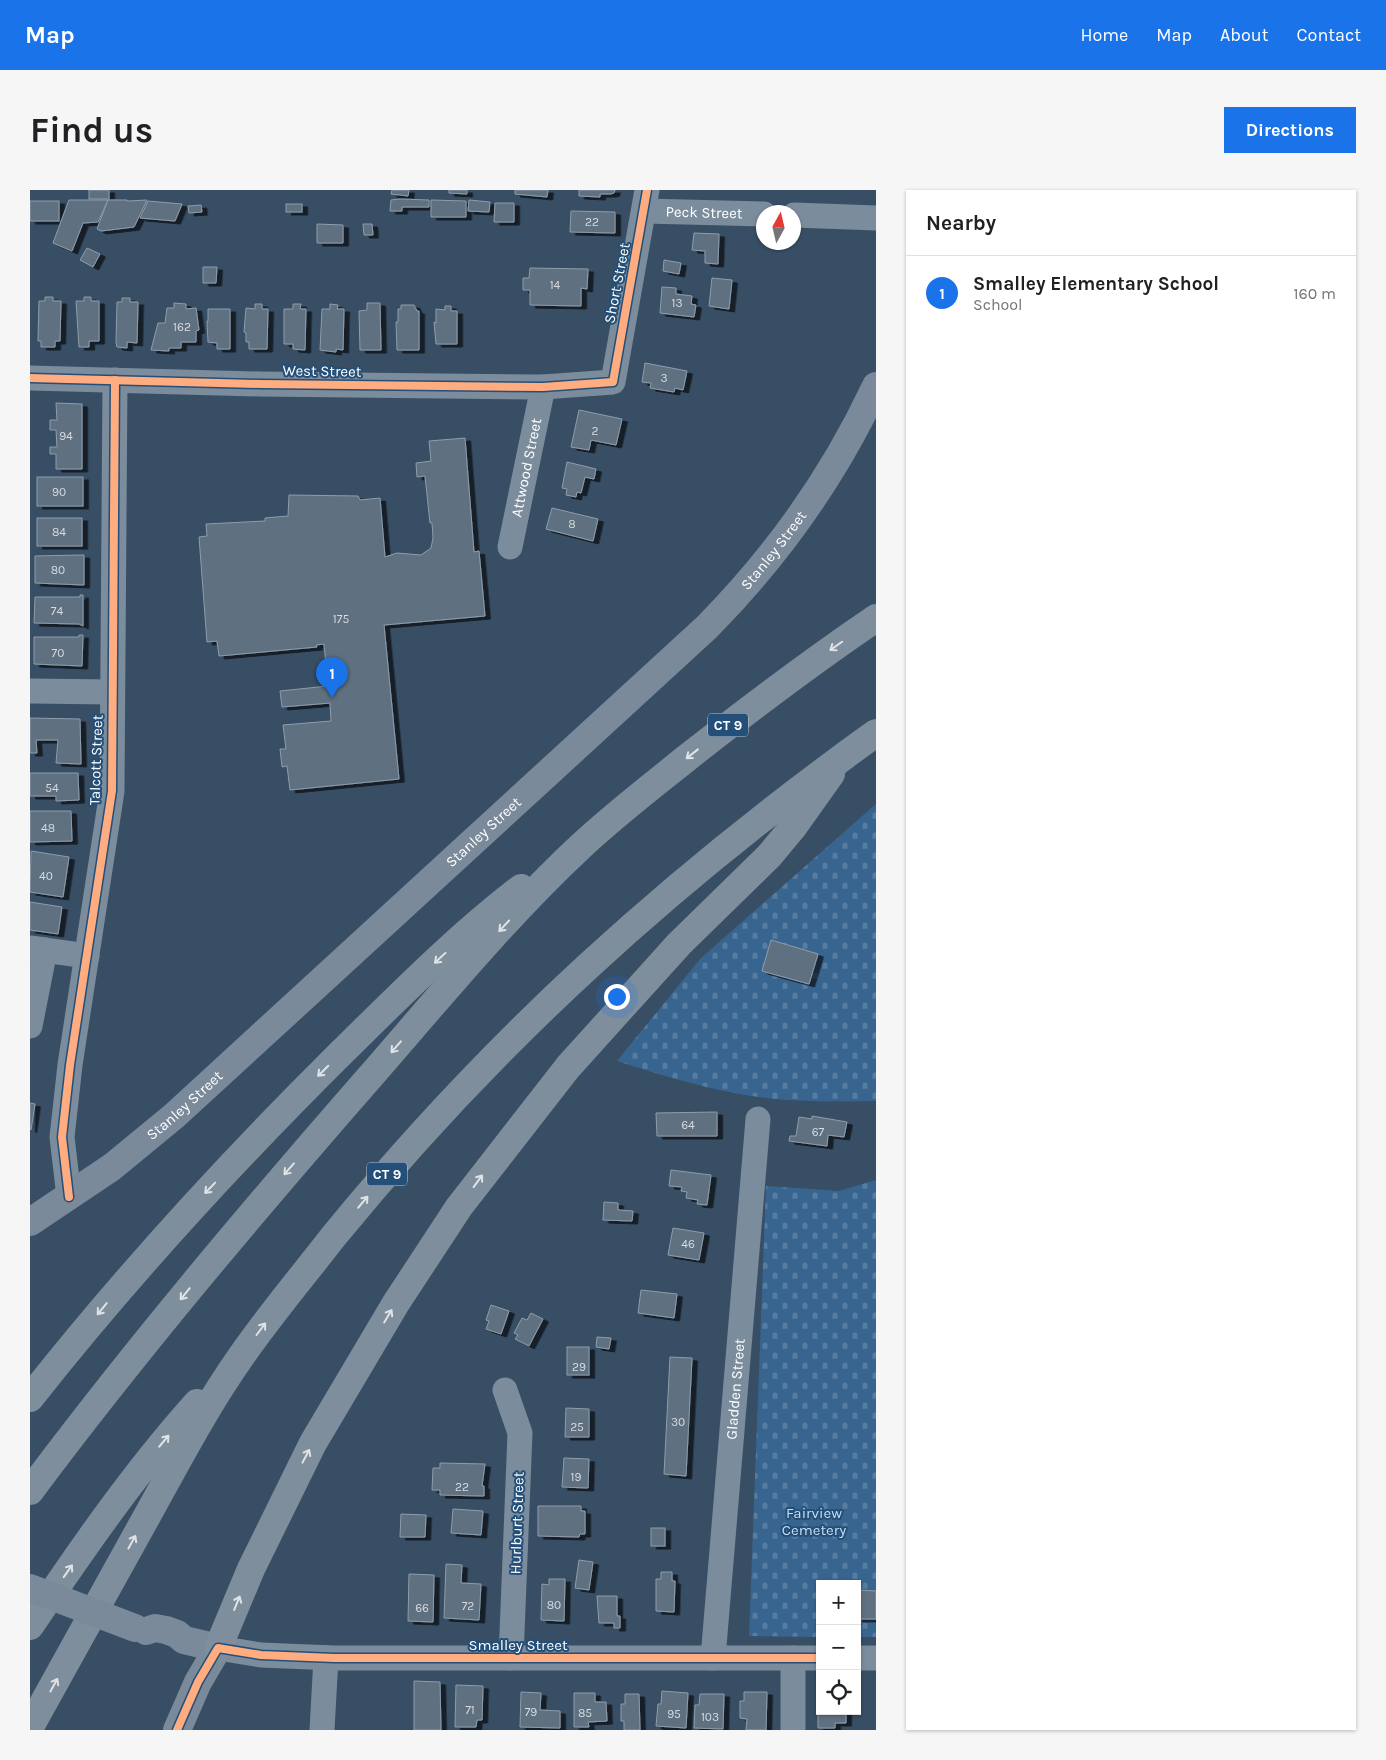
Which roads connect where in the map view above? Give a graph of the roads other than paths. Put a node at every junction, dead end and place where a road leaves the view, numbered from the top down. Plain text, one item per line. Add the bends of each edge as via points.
1 (646, 200) edge
2 (756, 213) edge
3 (801, 215) edge
4 (876, 218) edge
5 (30, 378) edge
6 (115, 380) junction
7 (613, 382) joint
8 (876, 386) edge
9 (543, 387) junction
10 (510, 547) dead end
11 (876, 618) edge
12 (30, 692) edge
13 (112, 692) junction
14 (876, 733) edge
15 (842, 757) junction
16 (587, 841) junction
17 (37, 949) edge
18 (86, 956) junction
19 (30, 1026) edge
20 (758, 1119) dead end
21 (69, 1197) junction
22 (30, 1222) edge
23 (240, 1359) junction
24 (506, 1390) dead end
25 (30, 1398) edge
26 (30, 1491) edge
27 (30, 1588) edge
28 (30, 1626) edge
29 (218, 1648) junction
30 (326, 1658) junction
31 (511, 1658) junction
32 (713, 1658) junction
33 (794, 1658) junction
34 (816, 1658) edge
35 (861, 1658) edge
36 (876, 1658) edge
37 (30, 1727) edge
38 (177, 1730) edge
39 (322, 1730) edge
40 (793, 1730) edge

1 - 2 street, Peck Street
1 - 7 street, Short Street
3 - 4 street
5 - 6 street, West Street
6 - 9 street, West Street
6 - 13 street, Talcott Street
7 - 9 street, West Street
8 - 21 main road, Stanley Street via 843,452 820,489 769,559 723,610 216,1078 128,1155
9 - 10 street, Attwood Street
11 -> 16 highway, CT 9 via 742,714
12 - 13 street
13 - 18 street, Talcott Street via 112,791
14 - 15 highway, CT 9
23 -> 15 highway, CT 9 via 303,1274 394,1165 544,1006 691,874
29 -> 15 highway via 313,1443 396,1303 459,1207 531,1111 596,1034 779,845
16 -> 25 highway via 532,879 477,924 326,1068 170,1230
16 -> 26 highway, CT 9 via 487,945 279,1181 162,1322
17 - 18 street
17 - 19 street via 45,950
18 - 21 street, Talcott Street via 62,1137
20 - 32 street, Gladden Street
21 - 22 main road, Stanley Street
28 -> 23 highway via 142,1467
37 -> 23 highway, CT 9 via 186,1447
24 - 31 street, Hurlburt Street via 520,1433
27 - 29 main road, bridge via 141,1630 166,1630 184,1640
29 - 30 street, Smalley Street via 261,1655
29 - 38 main road via 198,1682
30 - 31 street, Smalley Street
30 - 39 street
31 - 32 street, Smalley Street
32 - 33 street, Smalley Street
33 - 34 street, Smalley Street
33 - 40 street
35 - 36 street

